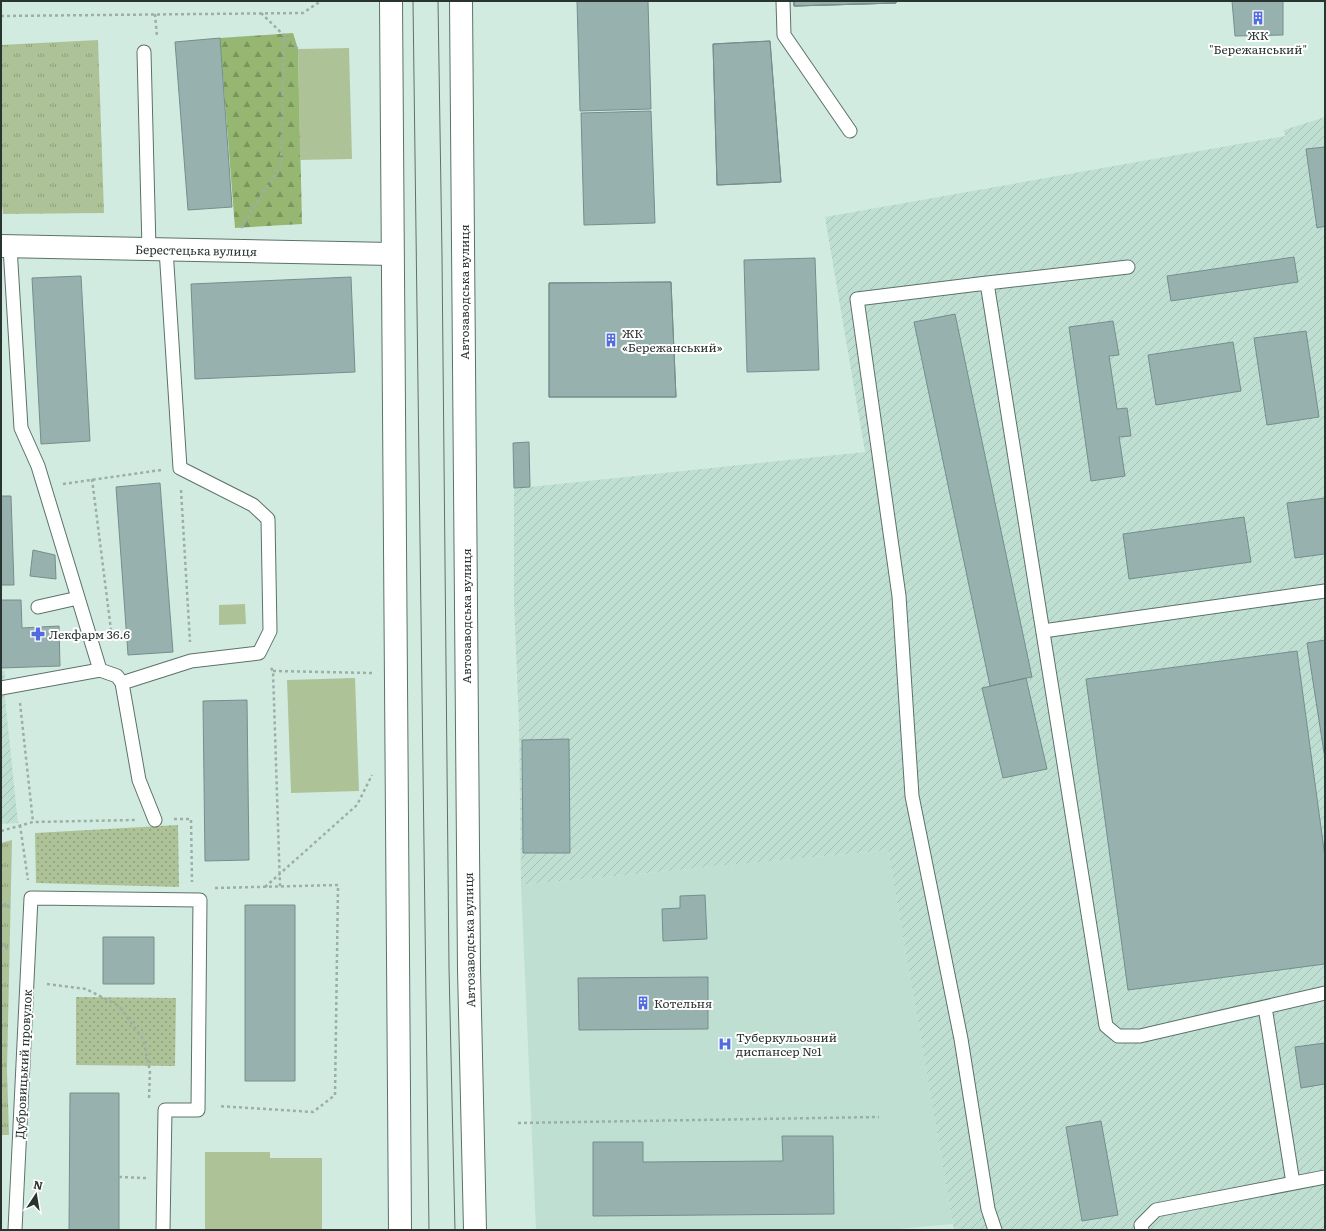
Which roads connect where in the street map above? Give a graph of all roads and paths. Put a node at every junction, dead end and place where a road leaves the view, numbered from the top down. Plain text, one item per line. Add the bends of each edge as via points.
1 (322, 1) edge
2 (391, 1) edge
3 (461, 1) edge
4 (783, 1) edge
5 (261, 13) junction
6 (1, 16) edge
7 (284, 35) junction
8 (298, 49) dead end
9 (144, 52) dead end
10 (850, 131) dead end
11 (5, 246) edge
12 (157, 249) junction
13 (227, 250) junction
14 (392, 254) junction
15 (1128, 267) dead end
16 (987, 282) junction
17 (180, 468) junction
18 (92, 480) junction
19 (44, 486) junction
20 (1325, 591) edge
21 (78, 598) junction
22 (38, 607) dead end
23 (1043, 631) junction
24 (259, 653) junction
25 (191, 661) junction
26 (100, 670) junction
27 (273, 671) junction
28 (376, 673) dead end
29 (119, 680) junction
30 (18, 685) junction
31 (1, 688) edge
32 (374, 771) dead end
33 (155, 820) junction
34 (33, 822) junction
35 (20, 825) junction
36 (1, 831) edge
37 (279, 874) junction
38 (265, 887) junction
39 (280, 887) junction
40 (214, 888) dead end
41 (31, 898) junction
42 (200, 900) junction
43 (27, 982) junction
44 (1325, 993) edge
45 (1265, 1007) junction
46 (149, 1102) dead end
47 (198, 1105) junction
48 (879, 1117) dead end
49 (518, 1123) dead end
50 (119, 1177) dead end
51 (1325, 1177) edge
52 (148, 1178) dead end
53 (1293, 1183) junction
54 (15, 1230) edge
55 (163, 1230) edge
56 (400, 1230) edge
57 (476, 1230) edge
58 (995, 1230) edge
59 (1142, 1230) edge

1 - 5 path via 303,13
2 - 14 main road
3 - 57 main road, Автозаводська вулиця via 469,953
4 - 10 lane via 784,35
5 - 6 path
5 - 7 path
7 - 8 path
7 - 13 path via 281,165
9 - 12 lane
11 - 12 main road, Берестецька вулиця
11 - 19 lane via 21,428
12 - 13 main road, Берестецька вулиця
12 - 17 lane
13 - 14 main road, Берестецька вулиця
14 - 56 main road
15 - 16 lane
16 - 23 lane
16 - 58 lane via 857,299 899,596 912,796 961,1039 988,1209
17 - 18 path
17 - 24 lane via 253,505 268,519 270,631
17 - 25 path
18 - 19 path
18 - 29 path
19 - 21 lane
20 - 23 lane
21 - 22 lane
21 - 26 lane
23 - 45 lane via 1106,1026 1118,1036 1140,1036
24 - 25 lane
24 - 27 path
25 - 29 lane
26 - 29 lane
26 - 30 lane
27 - 28 path
27 - 37 path
29 - 33 lane via 139,780
30 - 31 lane
30 - 34 path
32 - 37 path via 358,805
33 - 34 path
33 - 42 path via 191,819 192,889
34 - 35 path
35 - 36 path
35 - 41 path
37 - 38 path
37 - 39 path
38 - 39 path
38 - 40 path
39 - 47 path via 338,885 335,1095 313,1112
41 - 42 lane
41 - 43 lane, Дубровицький провулок
42 - 47 lane
43 - 46 path via 86,989 119,1006 143,1039 150,1071
43 - 54 lane, Дубровицький провулок
44 - 45 lane
45 - 53 lane
47 - 55 lane via 198,1110 165,1110
48 - 49 path
50 - 52 path
51 - 53 lane
53 - 59 lane via 1156,1210 1141,1225

